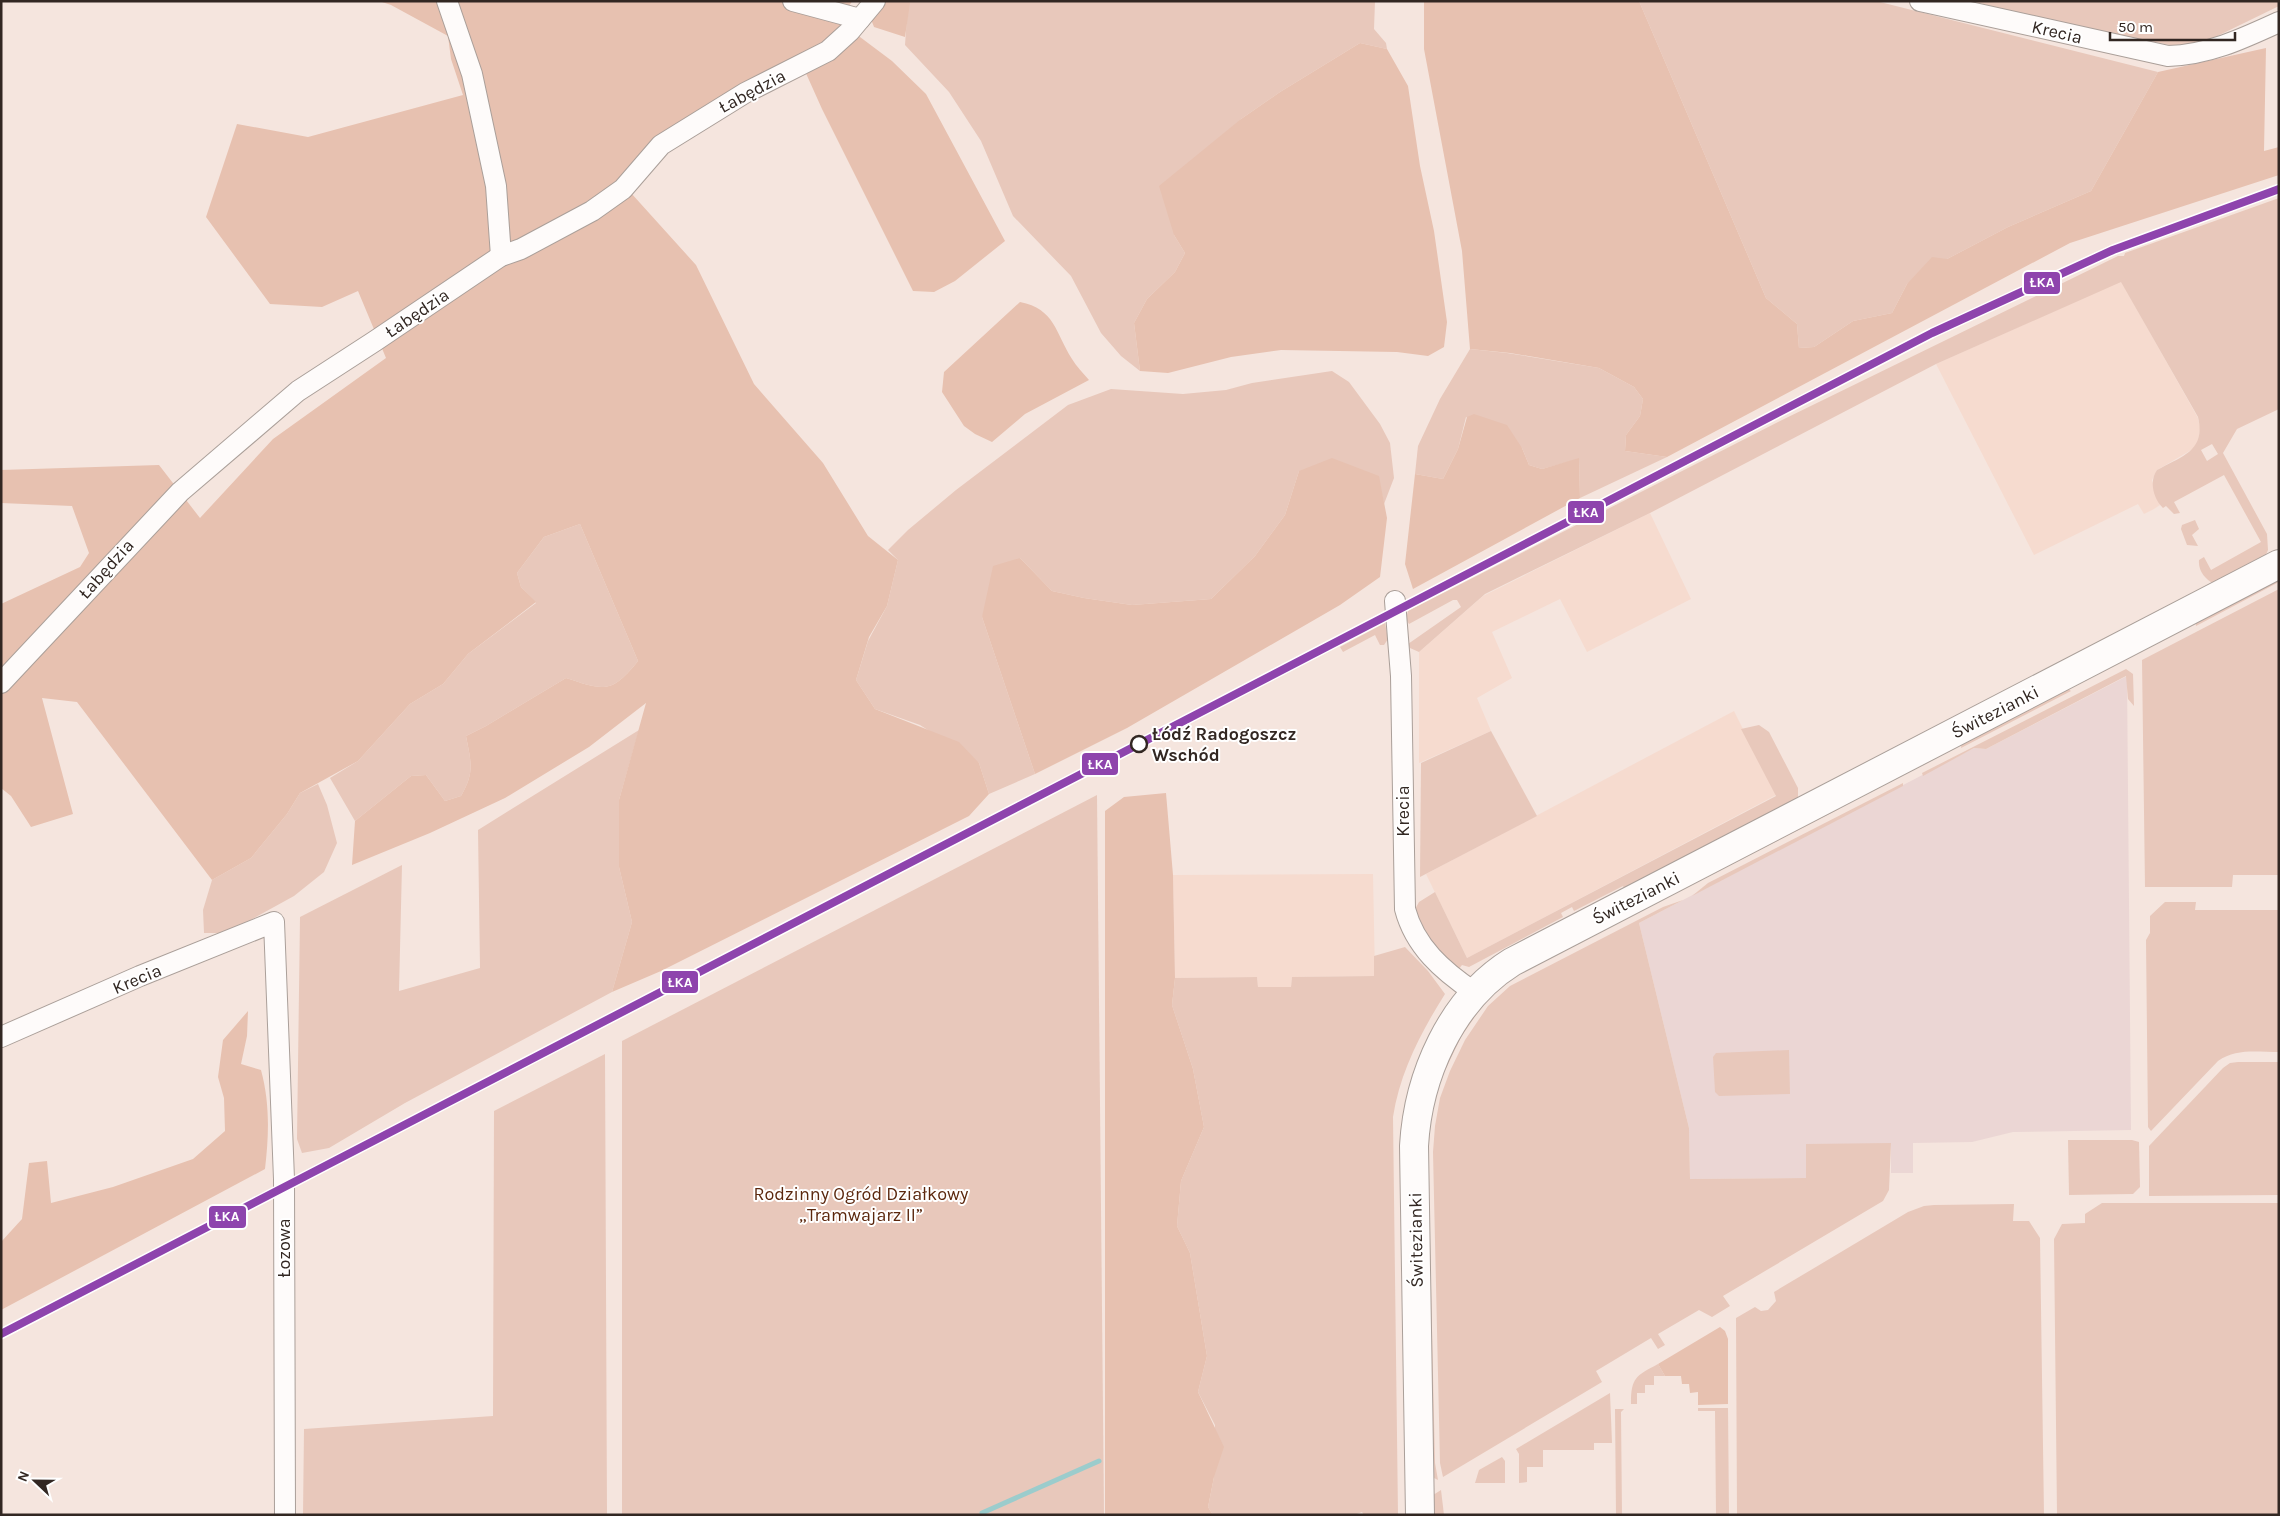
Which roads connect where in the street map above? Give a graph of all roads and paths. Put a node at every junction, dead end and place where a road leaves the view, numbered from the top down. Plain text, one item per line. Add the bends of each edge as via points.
1 (447, 1) edge
2 (793, 1) edge
3 (875, 1) edge
4 (1920, 1) edge
5 (860, 19) junction
6 (2279, 22) edge
7 (501, 256) junction
8 (2279, 564) edge
9 (1395, 601) dead end
10 (1, 683) edge
11 (274, 922) joint
12 (1474, 992) junction
13 (1, 1037) edge
14 (285, 1515) edge
15 (1420, 1515) edge

1 - 7 street via 472,74 496,186
2 - 5 street
3 - 5 street, Łabędzia
4 - 6 street, Krecia via 2168,56 2196,55 2231,44
5 - 7 street, Łabędzia via 828,51 745,93 661,145 623,189 592,212
7 - 10 street, Łabędzia via 298,391 180,492
8 - 12 street, Świtezianki via 1512,962
9 - 12 street, Krecia via 1401,676 1405,909 1419,944 1456,980
11 - 13 street, Krecia
11 - 14 street, Łozowa via 284,1179
12 - 15 street, Świtezianki via 1435,1057 1416,1117

